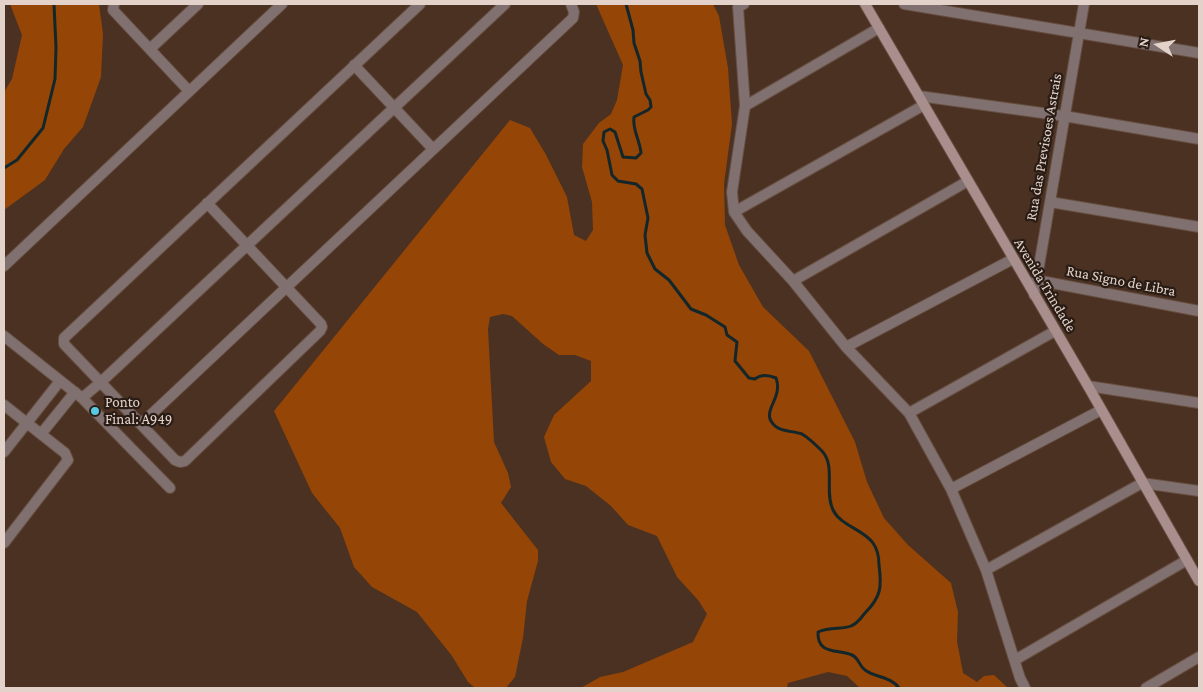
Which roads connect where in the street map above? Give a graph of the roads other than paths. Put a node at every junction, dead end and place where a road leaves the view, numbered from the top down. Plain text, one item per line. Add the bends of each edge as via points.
1 (114, 4) edge
2 (198, 4) edge
3 (282, 4) edge
4 (420, 4) edge
5 (505, 4) edge
6 (571, 4) edge
7 (744, 4) edge
8 (865, 4) edge
9 (904, 4) edge
10 (1084, 4) edge
11 (879, 28) junction
12 (1079, 33) junction
13 (150, 49) junction
14 (1199, 53) edge
15 (354, 65) junction
16 (189, 91) junction
17 (921, 101) junction
18 (745, 106) junction
19 (394, 108) junction
20 (1064, 116) junction
21 (1199, 139) edge
22 (433, 149) junction
23 (968, 181) junction
24 (1050, 202) junction
25 (207, 203) junction
26 (734, 212) junction
27 (1199, 227) edge
28 (247, 246) junction
29 (1013, 260) junction
30 (4, 266) edge
31 (1036, 280) junction
32 (793, 281) junction
33 (286, 287) junction
34 (1034, 295) junction
35 (1199, 311) edge
36 (1055, 331) junction
37 (4, 336) edge
38 (846, 347) junction
39 (60, 381) junction
40 (101, 382) junction
41 (1088, 386) junction
42 (78, 395) junction
43 (1199, 404) edge
44 (4, 405) edge
45 (1101, 410) junction
46 (909, 413) junction
47 (27, 423) junction
48 (141, 424) junction
49 (41, 434) junction
50 (4, 452) edge
51 (1142, 483) junction
52 (170, 488) dead end
53 (951, 489) junction
54 (1199, 491) edge
55 (4, 543) edge
56 (1187, 560) junction
57 (986, 570) junction
58 (1199, 581) edge
59 (1199, 657) edge
60 (1015, 660) junction
61 (1025, 688) edge
62 (1146, 688) edge

1 - 13 street via 114,10
2 - 13 street
3 - 16 street
4 - 15 street
5 - 19 street
6 - 22 street via 573,18
7 - 18 street via 738,7
8 - 11 main road, Avenida Trindade
9 - 12 street
10 - 12 street, Rua das Previsoes Astrais
11 - 17 main road, Avenida Trindade
11 - 18 street
12 - 14 street
12 - 20 street, Rua das Previsoes Astrais
13 - 16 street
15 - 19 street
15 - 25 street
16 - 30 street
17 - 20 street
17 - 23 main road, Avenida Trindade
17 - 26 street
18 - 26 street via 732,192
19 - 22 street
19 - 28 street
20 - 21 street
20 - 24 street, Rua das Previsoes Astrais
22 - 33 street
23 - 29 main road, Avenida Trindade
23 - 32 street
24 - 27 street
24 - 31 street, Rua das Previsoes Astrais
25 - 28 street
25 - 40 street via 64,338 64,344
26 - 32 street
28 - 33 street
28 - 40 street
29 - 34 main road, Avenida Trindade
29 - 38 street
31 - 34 street, Rua das Previsoes Astrais
31 - 35 street, Rua Signo de Libra
32 - 38 street
33 - 48 street
33 - 48 street via 321,324 321,329 185,461 175,460
34 - 36 main road, Avenida Trindade
36 - 41 main road, Avenida Trindade
36 - 46 street
37 - 39 street
38 - 46 street
39 - 42 street
39 - 47 street
40 - 42 street
40 - 48 street
41 - 43 street
41 - 45 main road, Avenida Trindade
42 - 49 street
42 - 52 street
44 - 47 street
45 - 51 main road, Avenida Trindade
45 - 53 street
46 - 53 street
47 - 49 street
47 - 50 street
49 - 55 street via 66,453 68,460
51 - 54 street
51 - 56 main road, Avenida Trindade
51 - 57 street
53 - 57 street
56 - 58 main road, Avenida Trindade
56 - 60 street
57 - 60 street
59 - 62 street
60 - 61 street

